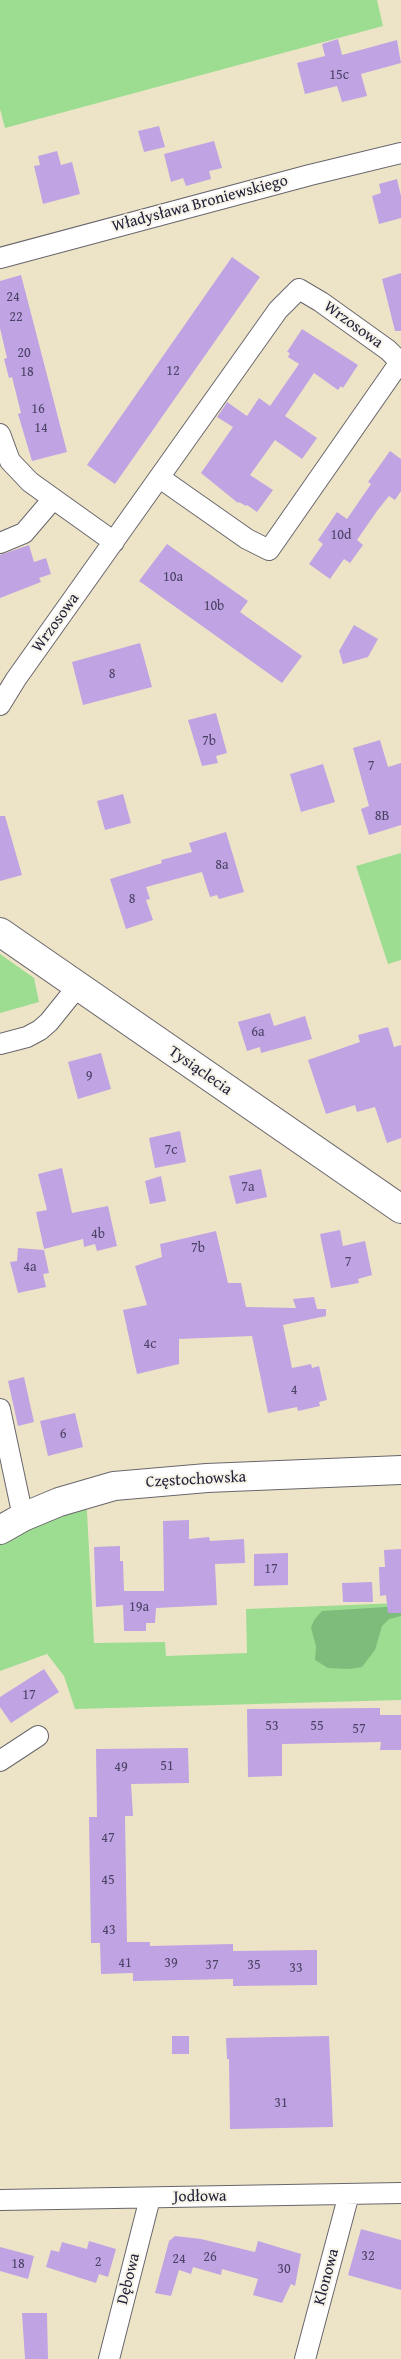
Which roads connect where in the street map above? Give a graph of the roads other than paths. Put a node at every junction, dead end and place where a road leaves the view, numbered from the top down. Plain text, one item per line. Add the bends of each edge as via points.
1 (401, 153) edge
2 (0, 258) edge
3 (0, 434) edge
4 (160, 478) junction
5 (53, 498) junction
6 (114, 542) junction
7 (0, 543) edge
8 (0, 705) edge
9 (0, 932) edge
10 (78, 986) junction
11 (0, 1044) edge
12 (401, 1209) edge
13 (0, 1410) edge
14 (401, 1470) edge
15 (23, 1517) junction
16 (0, 1530) edge
17 (38, 1736) dead end
18 (0, 1761) edge
19 (401, 2193) edge
20 (349, 2194) junction
21 (150, 2198) junction
22 (0, 2200) edge
23 (109, 2359) edge
24 (305, 2359) edge

1 - 2 street, Władysława Broniewskiego
3 - 5 street via 10,461 30,482
4 - 4 street, Wrzosowa via 247,539 269,550 400,362 388,350 299,288 278,310
4 - 6 street, Wrzosowa
5 - 6 street
5 - 7 street via 24,533
6 - 8 street, Wrzosowa
9 - 10 street, Tysiąclecia
10 - 11 street via 40,1030 28,1037
10 - 12 street, Tysiąclecia
13 - 15 street
14 - 15 street, Częstochowska via 207,1478 114,1486 59,1502
15 - 16 street, Częstochowska
17 - 18 street
19 - 20 street, Jodłowa
20 - 21 street, Jodłowa
20 - 24 street, Klonowa
21 - 22 street, Jodłowa
21 - 23 street, Dębowa

